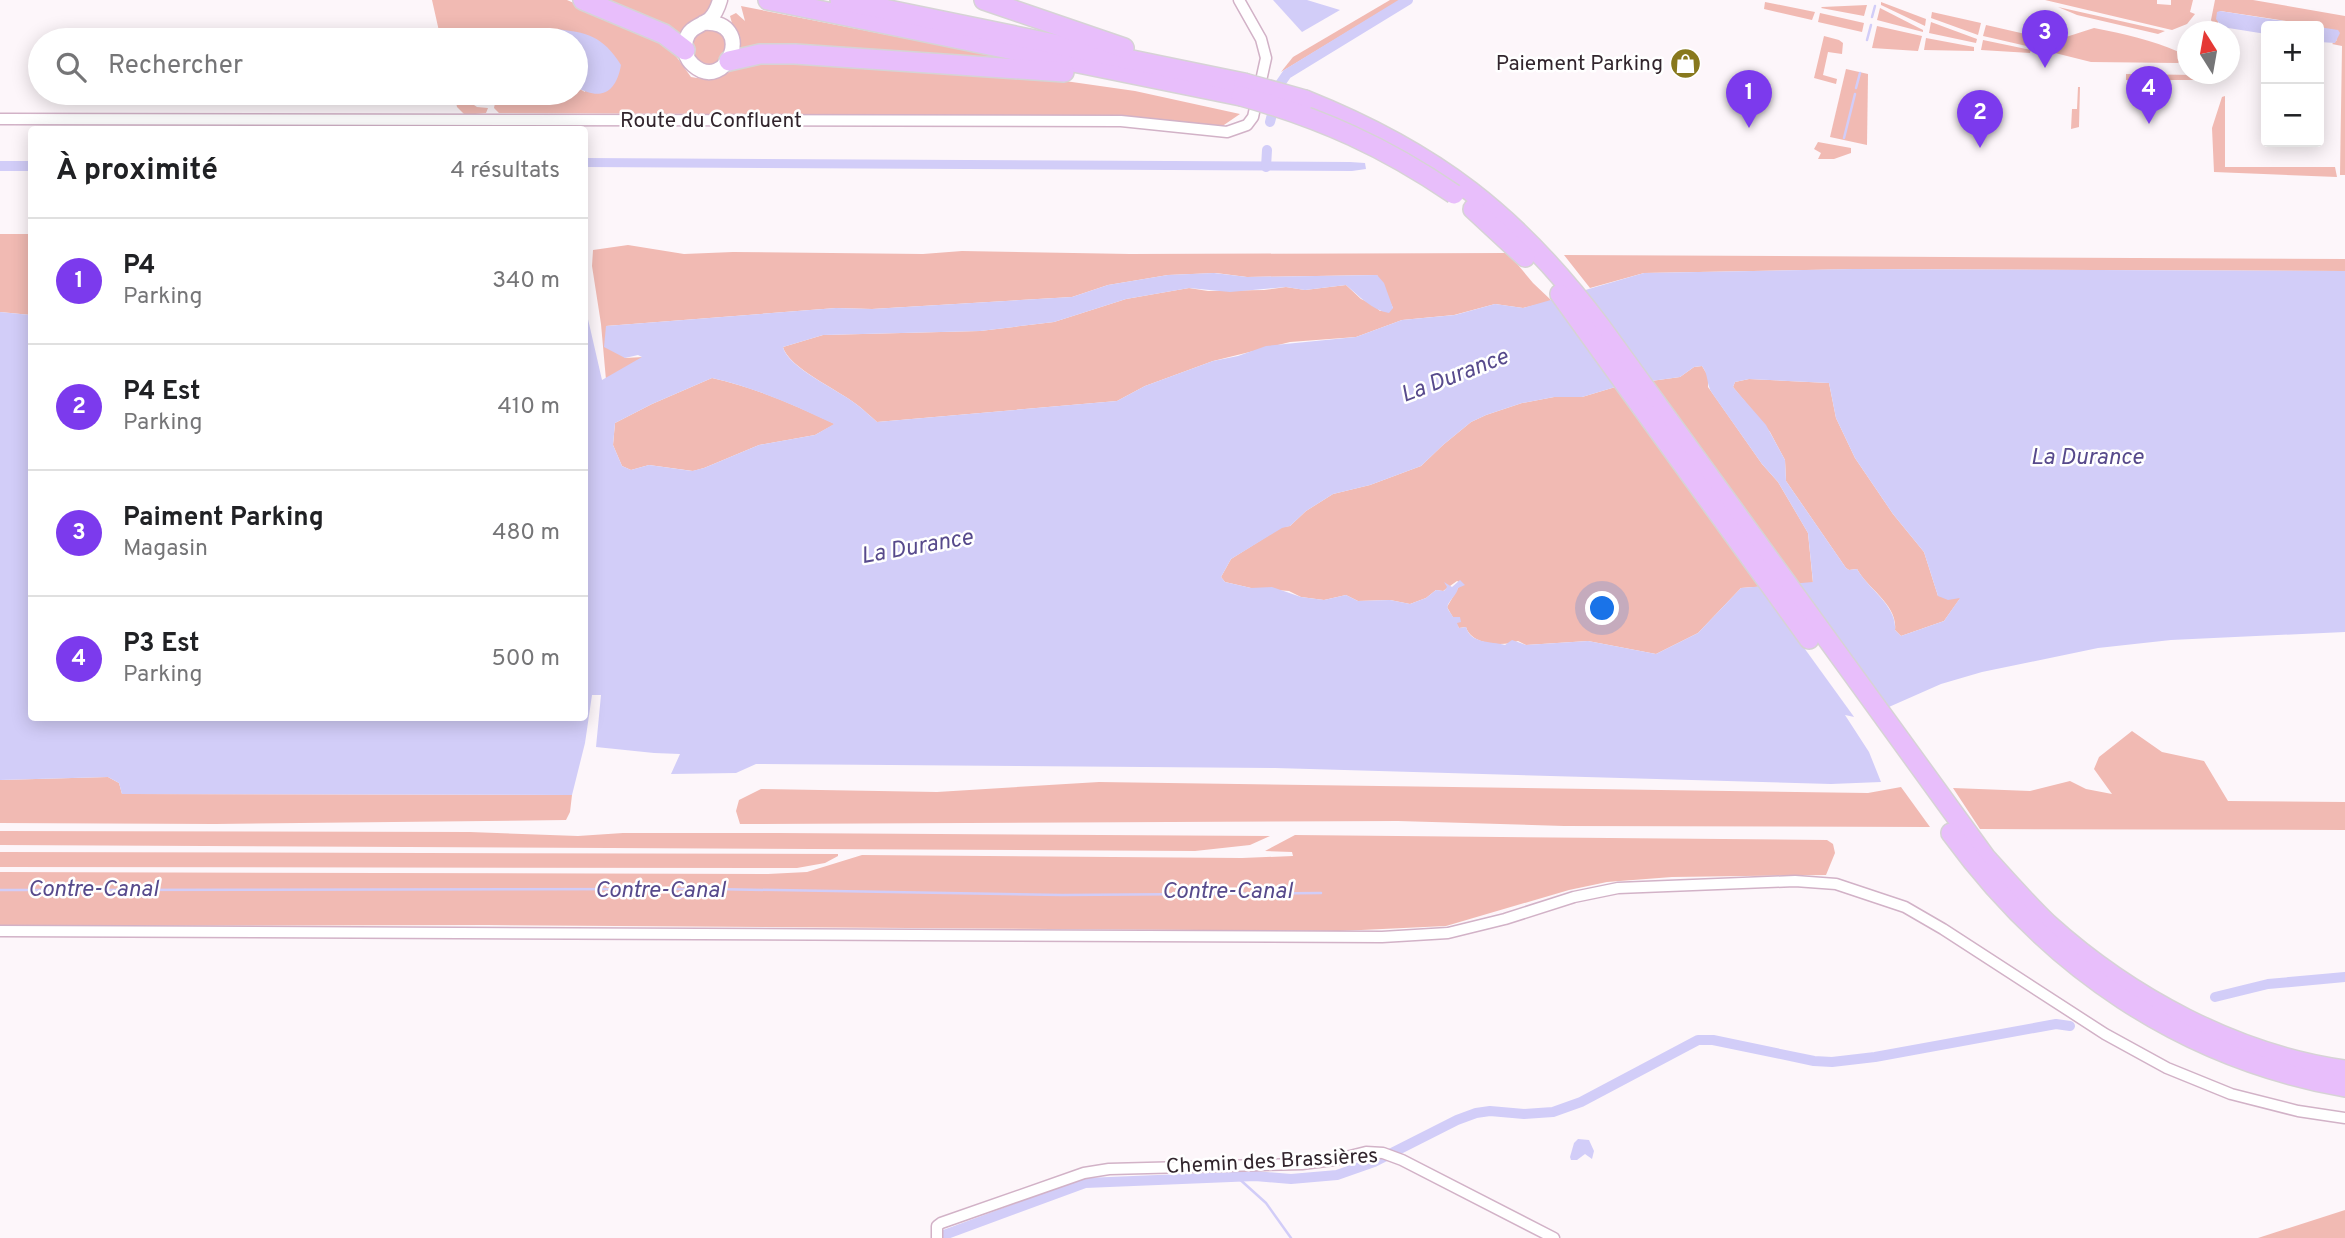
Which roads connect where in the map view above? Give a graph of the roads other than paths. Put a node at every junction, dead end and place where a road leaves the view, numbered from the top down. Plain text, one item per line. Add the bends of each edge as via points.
1 (583, 0) edge
2 (720, 0) edge
3 (729, 0) edge
4 (768, 0) edge
5 (841, 0) edge
6 (984, 0) edge
7 (1238, 0) edge
8 (703, 23) junction
9 (724, 27) junction
10 (685, 50) junction
11 (729, 61) junction
12 (1131, 75) junction
13 (1201, 75) junction
14 (1242, 90) junction
15 (0, 118) edge
16 (1981, 862) junction
17 (0, 931) edge
18 (2345, 1070) edge
19 (2345, 1087) edge
20 (2345, 1118) edge
21 (937, 1232) edge
22 (1554, 1238) edge

1 - 10 highway via 664,34
2 - 8 street via 712,17
3 - 9 street
4 - 12 highway
5 - 13 highway
6 - 13 highway
7 - 15 street, Route du Confluent via 1261,39 1266,58 1252,117 1240,129 1227,132 1121,121
8 - 9 street
8 - 10 street via 691,30
9 - 11 street via 734,47
10 - 11 street via 692,65 707,71
11 - 12 highway via 760,54 795,54 1088,76
12 - 14 highway
13 - 14 highway
14 - 16 highway, bridge via 1339,128 1423,173 1482,215 1536,267
16 - 18 highway via 2074,946 2162,1006 2264,1050
16 - 19 highway via 2019,916 2063,957 2157,1021 2265,1068
17 - 20 street via 1382,937 1448,933 1618,888 1795,881 1836,884 1905,907 2167,1068 2231,1094
21 - 22 street, Chemin des Brassières via 1084,1173 1302,1164 1366,1152 1388,1155

